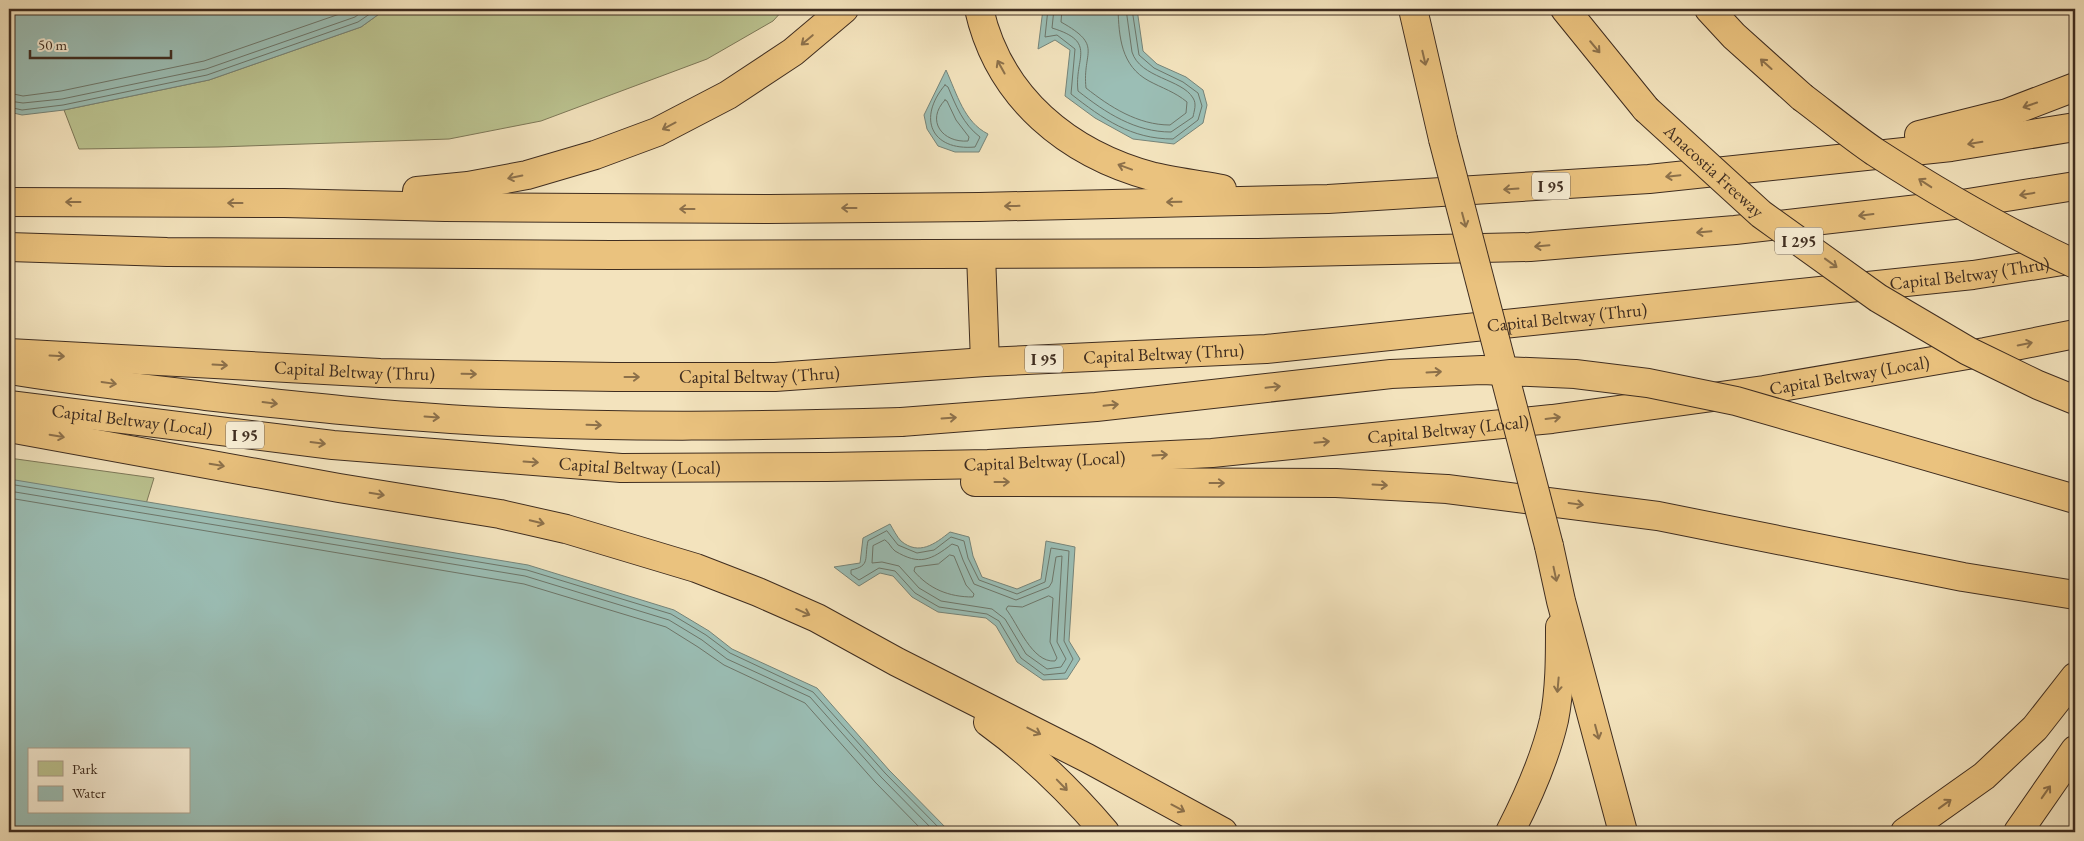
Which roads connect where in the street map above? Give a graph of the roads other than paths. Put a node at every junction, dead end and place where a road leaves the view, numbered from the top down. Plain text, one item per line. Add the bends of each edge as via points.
1 (844, 9) edge
2 (979, 9) edge
3 (1413, 9) edge
4 (1565, 9) edge
5 (1709, 9) edge
6 (2075, 87) edge
7 (2075, 126) edge
8 (1774, 167) junction
9 (2075, 186) edge
10 (1328, 199) junction
11 (9, 202) edge
12 (284, 203) junction
13 (9, 247) edge
14 (981, 254) junction
15 (2075, 258) edge
16 (2075, 264) edge
17 (2075, 334) edge
18 (1968, 351) junction
19 (9, 353) edge
20 (985, 362) junction
21 (9, 370) edge
22 (2075, 384) edge
23 (2075, 400) edge
24 (9, 405) edge
25 (9, 428) edge
26 (621, 468) junction
27 (2075, 500) edge
28 (2075, 595) edge
29 (1561, 601) junction
30 (897, 662) junction
31 (2075, 678) edge
32 (2075, 750) edge
33 (2075, 782) edge
34 (1105, 832) edge
35 (1223, 832) edge
36 (1510, 832) edge
37 (1623, 832) edge
38 (1904, 832) edge
39 (2018, 832) edge
40 (2040, 832) edge

1 -> 12 highway via 792,52 728,95 657,132 595,155 527,175 468,186
10 -> 2 highway via 1233,190 1154,177 1097,155 1059,133 1022,98 999,63
3 -> 29 highway, bridge
4 -> 18 highway, Anacostia Freeway / I 295, bridge via 1646,109 1762,214 1878,298
16 -> 5 highway, bridge via 2021,239 1949,199 1874,151 1802,97
6 -> 8 highway via 1978,121
7 -> 8 highway, I 95 via 1951,147
8 -> 10 highway, I 95 via 1649,179
9 -> 14 highway via 1962,204 1735,230 1530,247 1257,253
10 -> 12 highway, I 95 via 769,209
12 -> 11 highway, I 95
13 - 14 highway via 362,254
14 - 20 highway
15 - 20 highway, Capital Beltway (Thru) / I 95 via 1973,275 1266,349
26 -> 17 highway, Capital Beltway (Local) / I 95 via 988,464 1221,452 1552,419 1764,390
18 - 22 highway, bridge
18 - 23 highway, bridge
19 -> 20 highway, Capital Beltway (Thru) / I 95 via 371,372 615,377 775,377
21 -> 27 highway, bridge via 338,411 617,426 901,422 1096,407 1391,374 1482,370 1576,374 1648,383 1736,401
24 -> 26 highway, Capital Beltway (Local) / I 95 via 333,445
25 -> 30 highway via 500,514 566,529 696,568 758,592 817,618
26 -> 28 highway via 836,479 1336,483 1447,489 1658,516 1908,567
29 -> 36 highway via 1554,720 1539,766
29 -> 37 highway
30 -> 34 highway via 1016,743 1051,773
30 -> 35 highway via 1087,758
38 -> 31 highway via 1984,776 2035,728
39 -> 32 highway
33 - 40 highway

